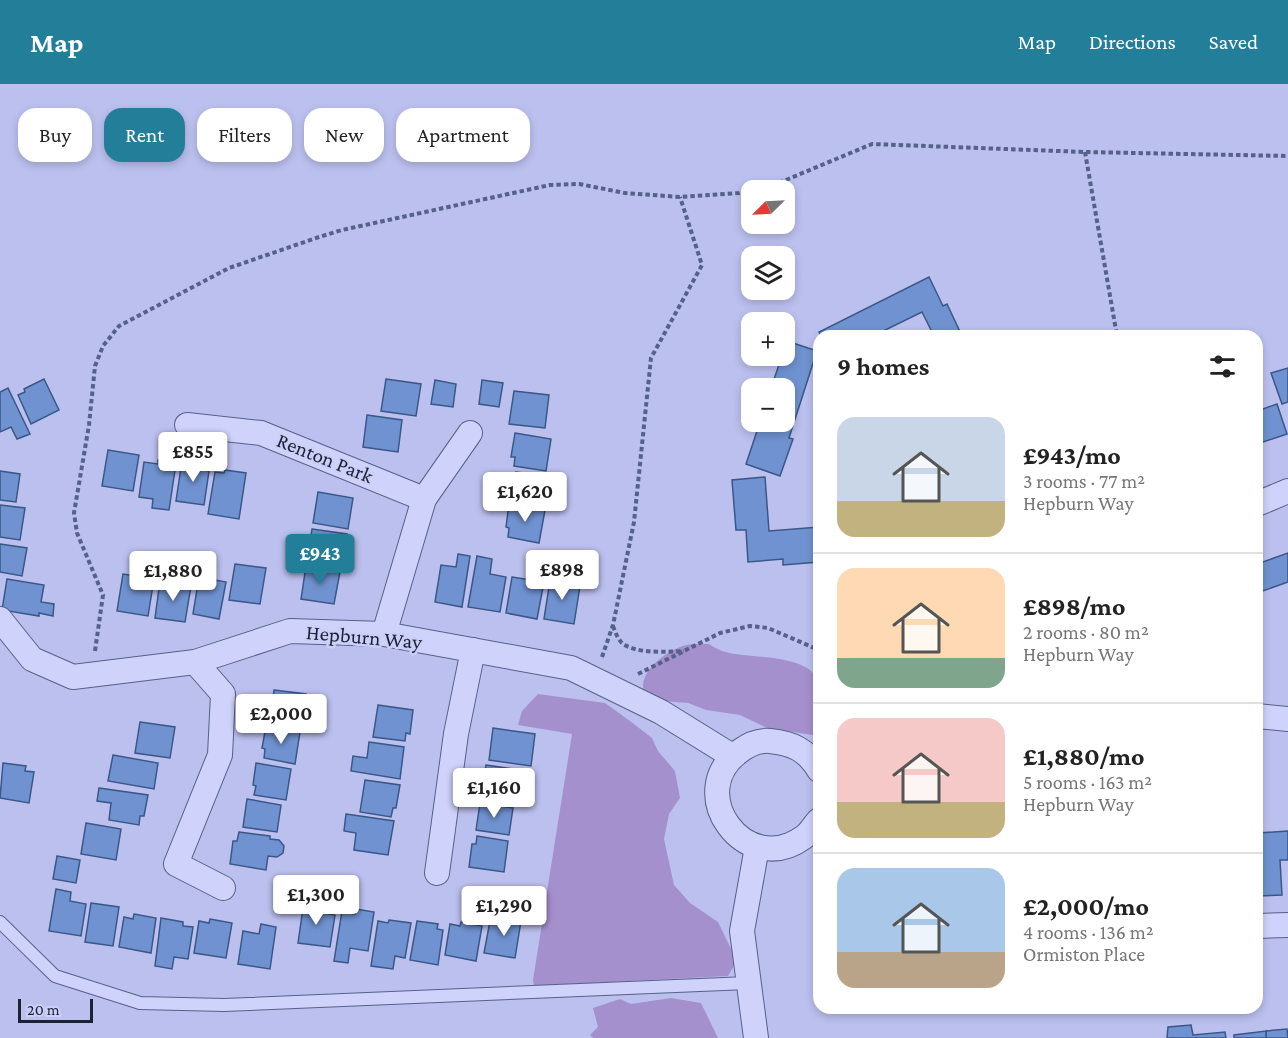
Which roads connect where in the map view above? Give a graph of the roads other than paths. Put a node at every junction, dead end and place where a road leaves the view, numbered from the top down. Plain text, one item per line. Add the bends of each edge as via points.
1 (187, 425) dead end
2 (470, 433) dead end
3 (1288, 491) edge
4 (424, 499) junction
5 (1263, 501) edge
6 (0, 619) edge
7 (384, 634) junction
8 (473, 650) junction
9 (195, 662) junction
10 (1263, 717) edge
11 (1288, 719) edge
12 (732, 756) junction
13 (813, 762) edge
14 (813, 828) edge
15 (757, 847) junction
16 (437, 873) dead end
17 (223, 888) dead end
18 (0, 922) edge
19 (1288, 925) edge
20 (1263, 926) edge
21 (748, 983) junction
22 (756, 1038) edge

1 - 4 street, Renton Park via 261,433
2 - 4 street
3 - 5 street
4 - 7 street
6 - 9 street, Hepburn Way via 32,659 73,677
7 - 8 street, Hepburn Way
7 - 9 street, Hepburn Way via 290,631
8 - 12 street, Hepburn Way via 572,668 661,712
8 - 16 street via 456,734
9 - 17 street via 223,694 220,755 176,864
10 - 11 street
12 - 13 street via 748,745 766,740 789,743 805,752
12 - 15 street via 717,787 717,802 723,820 735,835
14 - 15 street via 806,837 789,846
15 - 21 street via 742,931
18 - 21 lane via 56,976 140,1003 224,1005
19 - 20 street
21 - 22 street

